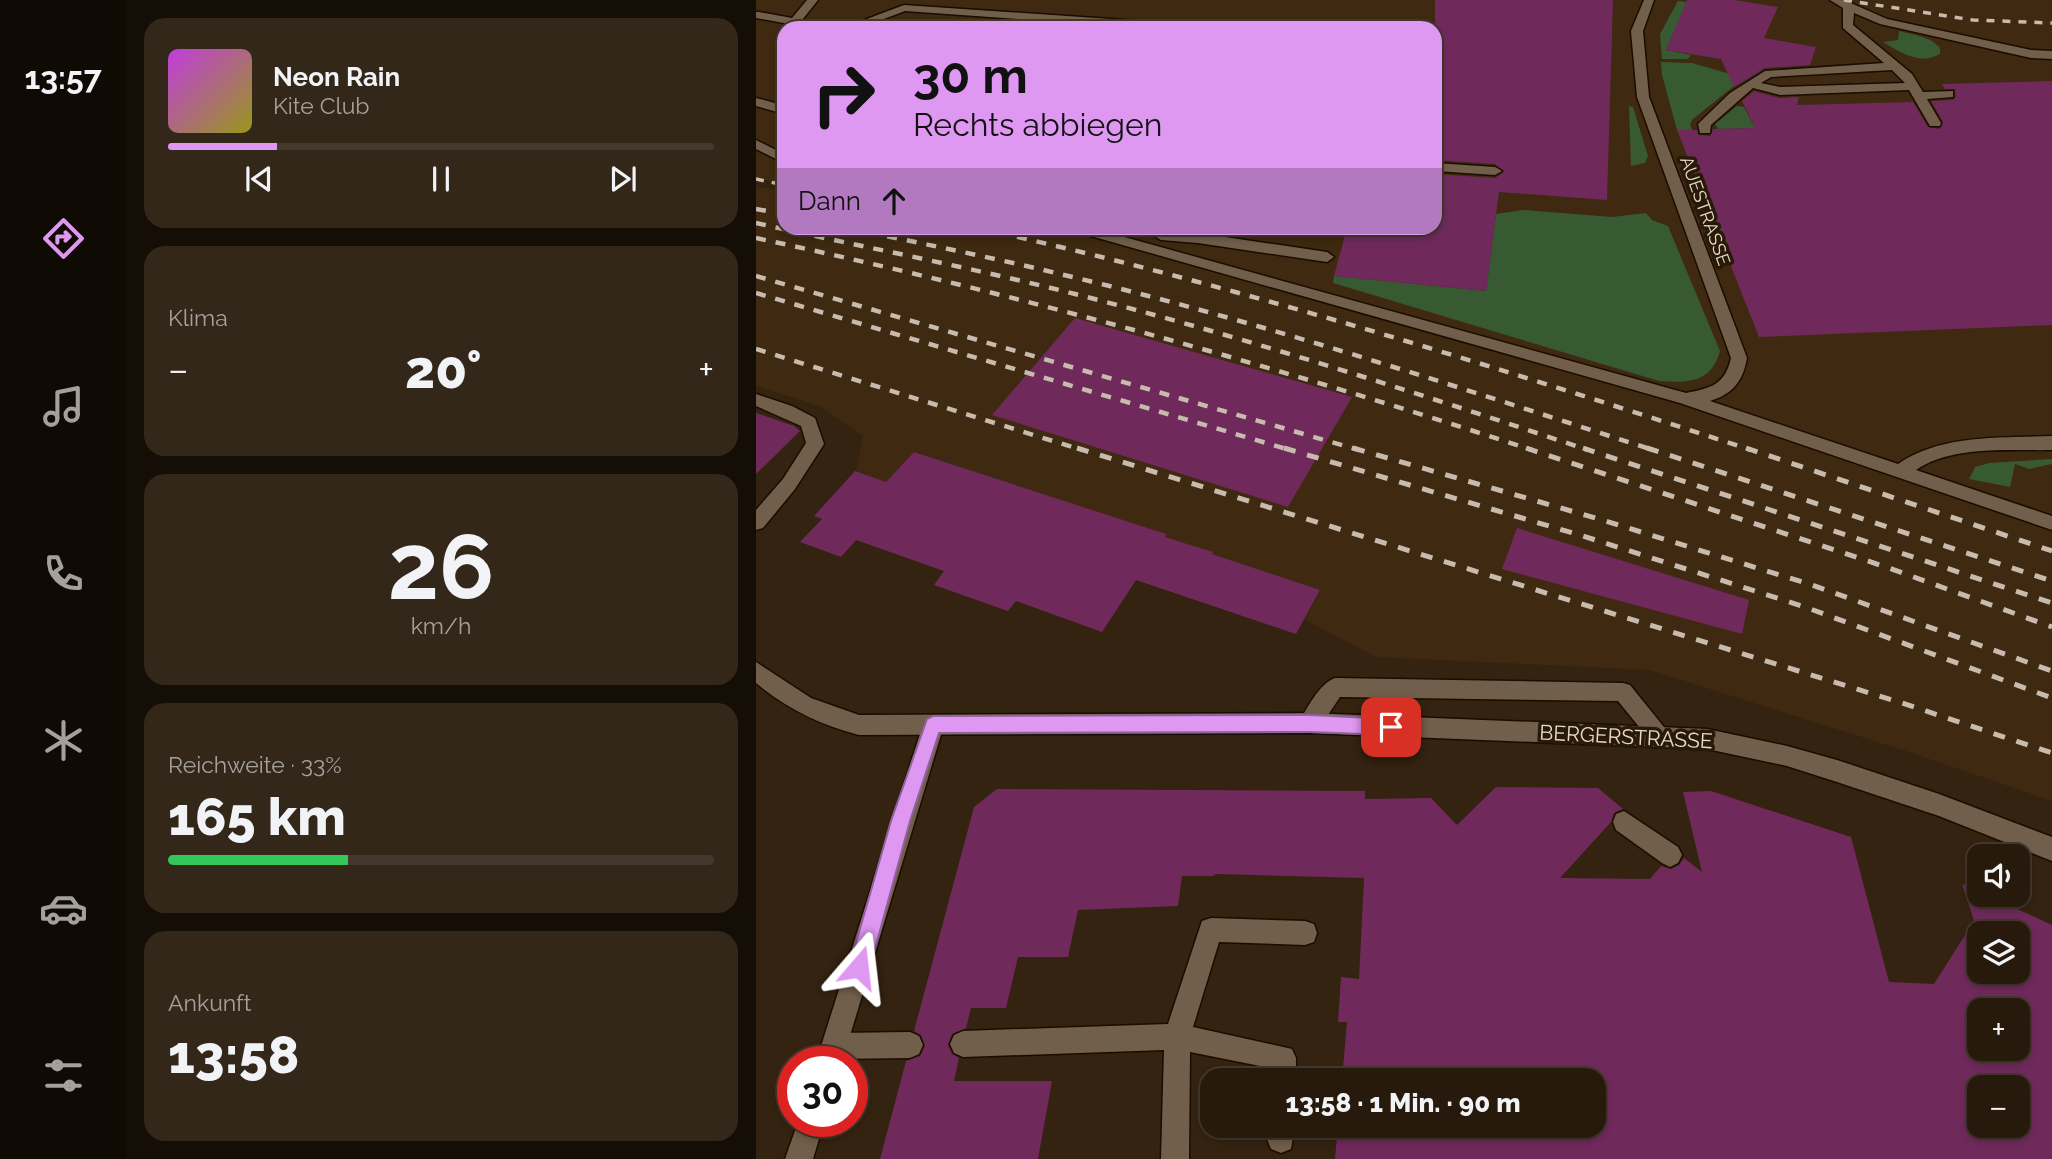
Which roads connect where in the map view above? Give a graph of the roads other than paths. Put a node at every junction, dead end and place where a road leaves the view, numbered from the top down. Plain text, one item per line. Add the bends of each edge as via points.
1 (813, 0) edge
2 (886, 0) edge
3 (1649, 0) edge
4 (1835, 0) edge
5 (1849, 6) junction
6 (757, 13) edge
7 (877, 18) junction
8 (790, 21) edge
9 (795, 21) edge
10 (869, 21) edge
11 (1095, 21) edge
12 (2052, 55) edge
13 (1894, 66) junction
14 (1750, 84) junction
15 (1916, 91) junction
16 (1949, 94) dead end
17 (756, 102) edge
18 (777, 106) edge
19 (777, 110) edge
20 (764, 116) dead end
21 (1935, 123) dead end
22 (1706, 130) dead end
23 (756, 144) edge
24 (777, 155) edge
25 (1442, 167) edge
26 (1495, 171) dead end
27 (1115, 235) edge
28 (1155, 235) edge
29 (1163, 244) junction
30 (1326, 257) dead end
31 (1684, 398) junction
32 (756, 400) edge
33 (2052, 443) edge
34 (1899, 472) junction
35 (760, 516) edge
36 (2052, 523) edge
37 (756, 671) edge
38 (1310, 723) junction
39 (933, 725) junction
40 (1661, 737) junction
41 (1625, 822) dead end
42 (2052, 849) edge
43 (1670, 855) dead end
44 (1304, 933) dead end
45 (1177, 1037) junction
46 (963, 1044) dead end
47 (910, 1045) dead end
48 (835, 1046) edge
49 (868, 1050) edge
50 (1283, 1068) edge
51 (806, 1137) edge
52 (799, 1159) edge
53 (1175, 1159) edge

1 - 9 street
2 - 7 street via 878,7
3 - 31 street, AUESTRASSE via 1637,31 1643,97 1739,358 1729,386 1718,393
4 - 5 street
5 - 12 street via 1884,22
5 - 13 street via 1847,26
6 - 8 street
7 - 10 street
7 - 11 street via 904,8
13 - 14 street via 1769,74
13 - 15 street via 1908,76
14 - 15 street via 1780,91
14 - 22 street via 1704,124
15 - 16 street
15 - 21 street
17 - 18 street
19 - 20 street
23 - 24 street
25 - 26 street
27 - 29 street
28 - 29 street
29 - 30 street via 1209,239
29 - 31 street
31 - 34 street
32 - 35 street via 809,422 815,444
33 - 34 street via 1951,450 1911,462
34 - 36 street
37 - 39 street, BERGERSTRASSE via 786,695 834,719 859,725
38 - 39 street, BERGERSTRASSE
38 - 40 street, BERGERSTRASSE
38 - 40 street via 1335,687 1623,692
39 - 48 street
40 - 42 street, BERGERSTRASSE via 1707,739 1799,760 1939,805
41 - 43 street
44 - 45 street via 1211,930
45 - 46 street
45 - 50 street via 1283,1058
45 - 53 street
47 - 49 street
51 - 52 street

